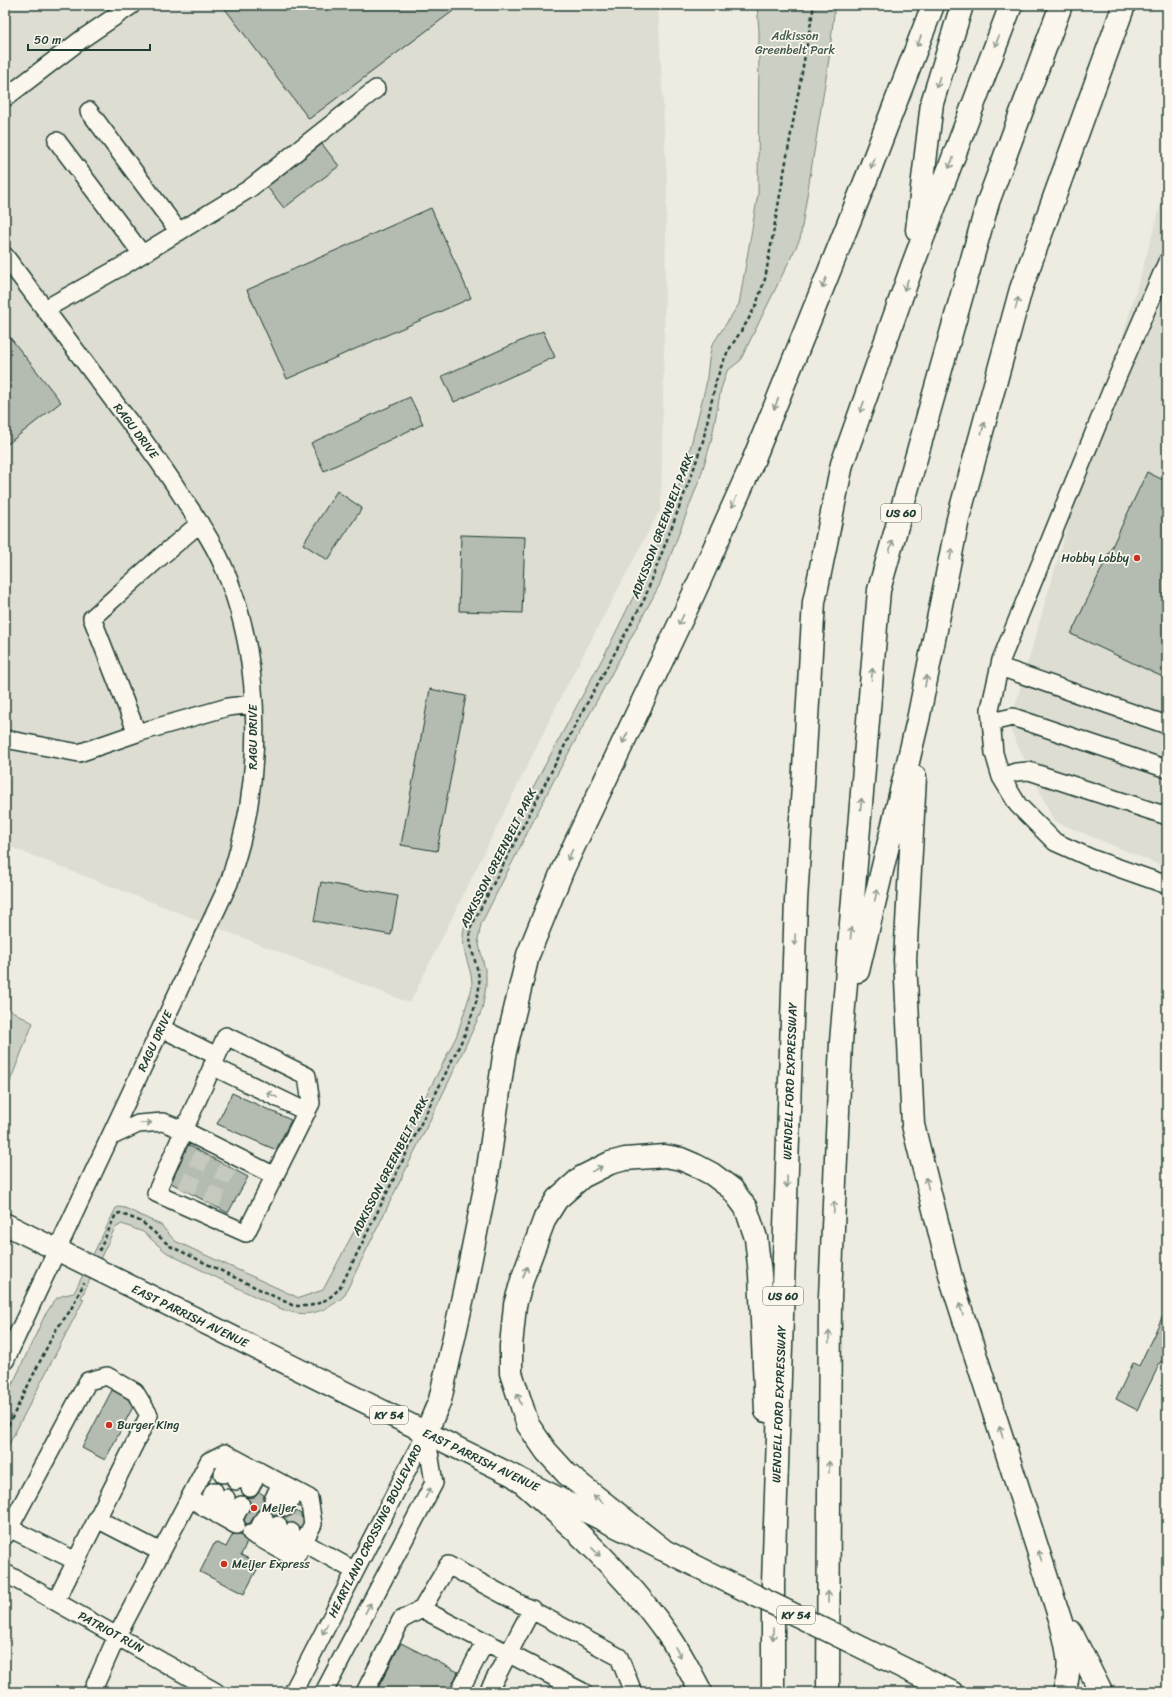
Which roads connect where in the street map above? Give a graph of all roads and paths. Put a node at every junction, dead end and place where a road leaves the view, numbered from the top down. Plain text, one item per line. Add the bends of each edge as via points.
1 (132, 5) edge
2 (814, 5) edge
3 (933, 5) edge
4 (962, 5) edge
5 (1011, 5) edge
6 (1061, 5) edge
7 (1124, 5) edge
8 (376, 89) dead end
9 (5, 98) edge
10 (89, 111) dead end
11 (57, 141) dead end
12 (179, 232) junction
13 (142, 254) junction
14 (5, 256) edge
15 (1167, 262) edge
16 (913, 264) junction
17 (45, 309) junction
18 (200, 523) junction
19 (1000, 667) junction
20 (254, 704) junction
21 (918, 720) junction
22 (991, 722) junction
23 (1167, 725) edge
24 (137, 733) junction
25 (5, 739) edge
26 (1167, 769) edge
27 (1001, 777) junction
28 (1167, 816) edge
29 (1167, 885) edge
30 (161, 1028) junction
31 (841, 1042) junction
32 (215, 1061) junction
33 (307, 1112) junction
34 (183, 1130) junction
35 (110, 1137) junction
36 (275, 1176) junction
37 (5, 1224) edge
38 (57, 1250) junction
39 (92, 1267) junction
40 (5, 1361) edge
41 (5, 1432) edge
42 (426, 1433) junction
43 (245, 1464) junction
44 (516, 1477) junction
45 (295, 1491) junction
46 (189, 1498) junction
47 (222, 1517) junction
48 (96, 1519) junction
49 (284, 1529) junction
50 (7, 1532) edge
51 (662, 1549) junction
52 (161, 1552) junction
53 (76, 1561) junction
54 (355, 1571) junction
55 (5, 1573) edge
56 (773, 1584) junction
57 (1052, 1593) junction
58 (56, 1602) junction
59 (422, 1609) junction
60 (532, 1609) junction
61 (117, 1636) junction
62 (484, 1642) junction
63 (508, 1654) junction
64 (632, 1691) edge
65 (92, 1692) edge
66 (216, 1692) edge
67 (293, 1692) edge
68 (324, 1692) edge
69 (365, 1692) edge
70 (459, 1692) edge
71 (488, 1692) edge
72 (583, 1692) edge
73 (701, 1692) edge
74 (773, 1692) edge
75 (828, 1692) edge
76 (952, 1692) edge
77 (1064, 1692) edge
78 (1101, 1692) edge

1 - 9 street via 82,38
2 - 39 path, ADKISSON GREENBELT PARK via 765,279 756,305 721,367 703,441 644,600 580,716 471,927 469,936 480,981 465,1034 341,1286 335,1294 317,1304 299,1307 292,1305 170,1246 142,1222 120,1213 116,1214
3 -> 42 highway via 751,466 563,869 528,956 504,1056 486,1183 464,1292 440,1400
4 -> 16 highway via 932,103
5 -> 16 highway, US 60
31 -> 6 highway, US 60 via 879,590 988,202
21 -> 7 highway via 958,519 1021,289
8 - 12 street via 250,189
10 - 12 street
11 - 13 street
12 - 13 street
13 - 17 street
14 - 17 street, RAGU DRIVE
15 - 19 street via 1112,389
16 -> 56 highway, WENDELL FORD EXPRESSWAY / US 60 via 842,464 814,602 796,901
17 - 18 street, RAGU DRIVE via 162,465
18 - 20 street, RAGU DRIVE via 224,567 237,605 246,643
18 - 24 street via 92,618
19 - 22 street via 990,709
19 - 23 street
20 - 24 street via 228,707
20 - 30 street, RAGU DRIVE via 254,765 240,845 229,883
31 -> 21 highway
57 -> 21 highway via 952,1282 912,1126 905,960
22 - 26 street via 1013,718
22 - 27 street via 994,753
24 - 25 street via 79,752
27 - 28 street via 1029,771
27 - 29 street via 1018,805 1055,842 1093,859
30 - 32 street
30 - 35 street, RAGU DRIVE
75 -> 31 highway, US 60 via 830,1297
33 -> 32 street
32 - 33 street via 226,1036 307,1076 311,1103
32 - 34 street
33 - 36 street
35 -> 34 street via 138,1124 163,1122
34 - 36 street via 206,1148 231,1161
34 - 36 street via 156,1193 184,1198 246,1233
35 - 38 street, RAGU DRIVE
37 - 38 main road, EAST PARRISH AVENUE / KY 54
38 - 39 main road, EAST PARRISH AVENUE / KY 54
38 - 40 street, RAGU DRIVE
39 - 41 path, ADKISSON GREENBELT PARK via 70,1311 54,1331
39 - 42 main road, EAST PARRISH AVENUE / KY 54
42 - 44 main road, EAST PARRISH AVENUE / KY 54
42 - 54 street, HEARTLAND CROSSING BOULEVARD
68 -> 42 street, HEARTLAND CROSSING BOULEVARD via 434,1483
43 - 43 street via 236,1481
43 - 45 street
43 - 46 street via 225,1453 209,1461
44 - 51 main road, EAST PARRISH AVENUE / KY 54
44 -> 73 highway via 568,1522 638,1596 667,1632
45 - 45 street via 287,1507
45 - 49 street via 313,1524
46 - 47 street
46 - 52 street
47 - 47 street via 227,1498
48 - 50 street via 149,1415 135,1392 107,1376 88,1381
48 - 52 street
48 - 53 street
49 - 49 street via 295,1558 264,1541
49 - 54 street
50 - 53 street
51 -> 56 highway via 567,1474 546,1451 528,1425 516,1392 511,1373 511,1346 515,1305 545,1218 557,1199 582,1177 610,1163 665,1156 695,1165 732,1189 746,1208 756,1238 760,1274
51 - 76 main road, EAST PARRISH AVENUE / KY 54, bridge
52 - 61 street
53 - 58 street
54 -> 67 street, HEARTLAND CROSSING BOULEVARD
55 - 58 street, PATRIOT RUN
56 -> 74 highway, WENDELL FORD EXPRESSWAY / US 60
57 - 77 highway via 1069,1657
57 - 78 highway
58 - 61 street, PATRIOT RUN
59 - 60 street via 448,1565
59 - 62 street
59 - 69 street via 400,1620
60 - 63 street
60 - 64 street via 619,1657
61 - 65 street
61 - 66 street, PATRIOT RUN
62 - 63 street
62 - 70 street
63 - 71 street
63 - 72 street

